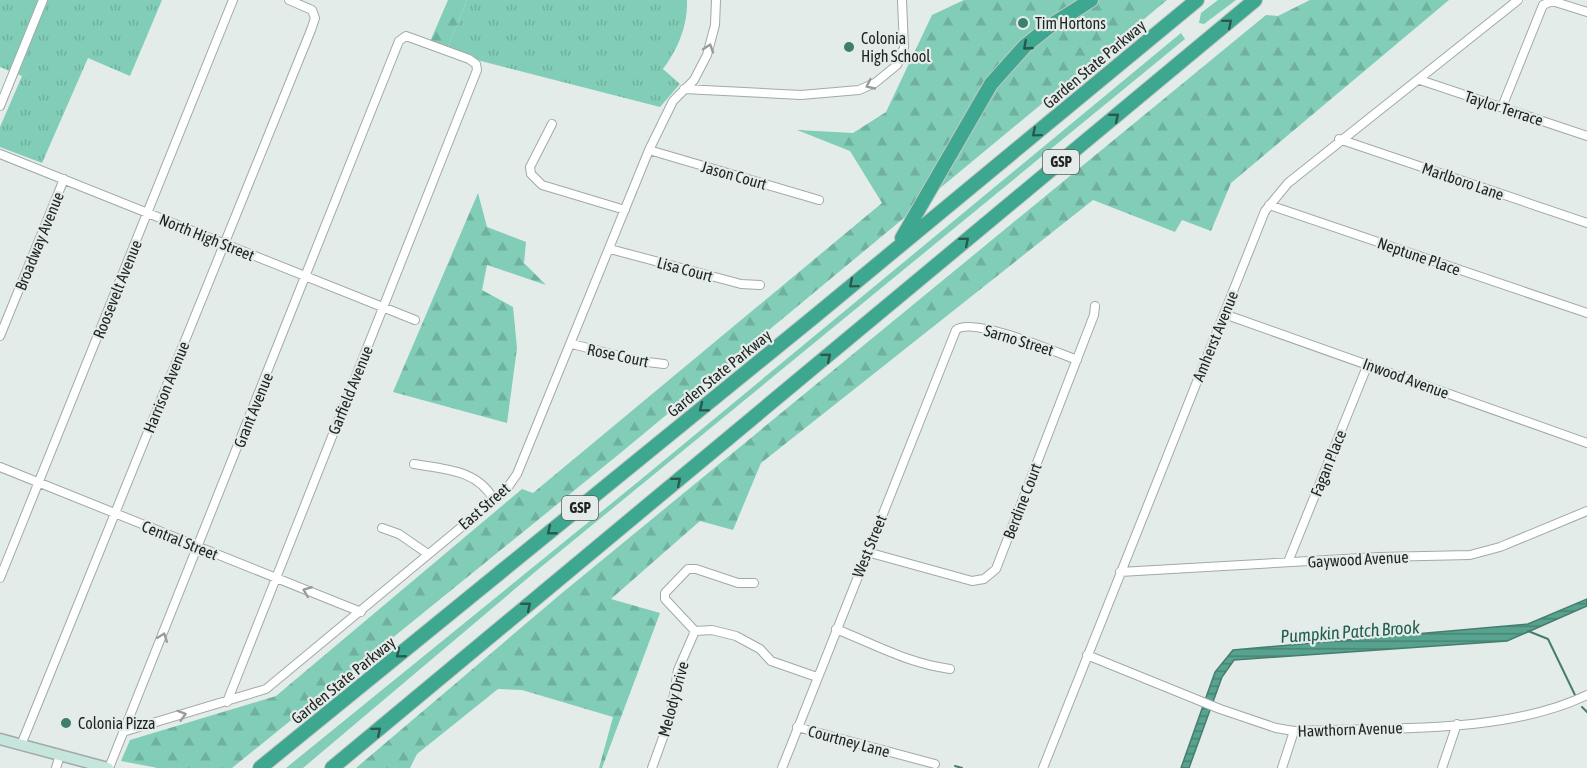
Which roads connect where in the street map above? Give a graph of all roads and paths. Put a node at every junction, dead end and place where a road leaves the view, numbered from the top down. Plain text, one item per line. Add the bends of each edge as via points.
1 (43, 0) edge
2 (233, 0) edge
3 (289, 0) edge
4 (716, 0) edge
5 (902, 0) edge
6 (1091, 0) edge
7 (1197, 0) edge
8 (1256, 0) edge
9 (1518, 0) edge
10 (1587, 12) edge
11 (396, 51) joint
12 (1420, 80) junction
13 (684, 89) junction
14 (2, 103) edge
15 (1502, 107) junction
16 (552, 124) dead end
17 (1586, 133) edge
18 (1340, 140) junction
19 (649, 150) junction
20 (0, 154) edge
21 (64, 179) junction
22 (819, 200) dead end
23 (1269, 205) junction
24 (625, 210) junction
25 (147, 213) junction
26 (1587, 224) edge
27 (224, 244) junction
28 (898, 246) junction
29 (610, 249) junction
30 (306, 276) junction
31 (760, 285) dead end
32 (1095, 306) dead end
33 (383, 308) junction
34 (1587, 313) edge
35 (1224, 314) junction
36 (415, 320) dead end
37 (961, 326) joint
38 (0, 336) edge
39 (572, 344) junction
40 (1077, 360) junction
41 (664, 364) dead end
42 (1368, 364) junction
43 (1587, 443) edge
44 (414, 464) dead end
45 (0, 467) edge
46 (38, 483) junction
47 (494, 500) junction
48 (1587, 511) edge
49 (115, 514) junction
50 (381, 528) dead end
51 (198, 547) junction
52 (867, 552) junction
53 (428, 554) junction
54 (1288, 562) junction
55 (1120, 572) junction
56 (0, 578) edge
57 (276, 578) junction
58 (754, 583) dead end
59 (361, 612) junction
60 (836, 629) junction
61 (695, 631) junction
62 (1087, 655) junction
63 (950, 669) dead end
64 (817, 677) junction
65 (1587, 695) edge
66 (227, 702) junction
67 (1457, 724) junction
68 (796, 727) junction
69 (126, 731) junction
70 (1294, 731) junction
71 (0, 739) edge
72 (21, 745) junction
73 (60, 755) junction
74 (935, 764) dead end
75 (56, 768) edge
76 (108, 768) edge
77 (260, 768) edge
78 (332, 768) edge
79 (652, 768) edge
80 (782, 768) edge
81 (1043, 768) edge
82 (1282, 768) edge
83 (1442, 768) edge

1 - 14 street
2 - 25 street, Roosevelt Avenue
3 - 27 street, Harrison Avenue via 312,10 315,18
13 -> 4 street, East Street via 694,80 707,55 715,26
5 -> 13 street via 904,48 897,65 867,87 801,94
6 -> 28 highway via 1024,46 992,84
7 -> 28 highway, Garden State Parkway / GSP
78 -> 8 highway, GSP
9 - 12 street, Amherst Avenue
10 - 15 street via 1546,2
11 - 30 street, Grant Avenue
11 - 33 street, Garfield Avenue via 399,41 406,36 469,59 477,67
12 - 15 street, Taylor Terrace
12 - 18 street, Amherst Avenue
13 - 19 street, East Street via 673,101
15 - 17 street, Taylor Terrace
16 - 24 street via 530,167 536,181
18 - 23 street, Amherst Avenue via 1288,183
18 - 26 street, Marlboro Lane
19 - 22 street, Jason Court
19 - 24 street, East Street
20 - 21 street, North High Street
21 - 25 street, North High Street
21 - 38 street, Broadway Avenue
23 - 34 street, Neptune Place
23 - 35 street, Amherst Avenue
24 - 29 street, East Street
25 - 27 street, North High Street
25 - 46 street, Roosevelt Avenue
27 - 30 street, North High Street
27 - 49 street, Harrison Avenue
28 -> 77 highway, Garden State Parkway / GSP
29 - 31 street, Lisa Court via 741,284
29 - 39 street, East Street
30 - 33 street, North High Street
30 - 51 street, Grant Avenue
32 - 40 street, Berdine Court
33 - 36 street, North High Street
33 - 57 street, Garfield Avenue
35 - 42 street, Inwood Avenue
35 - 55 street, Amherst Avenue
37 - 40 street, Sarno Street via 1016,338
37 - 52 street, West Street via 952,337
39 - 41 street, Rose Court via 639,362
39 - 47 street, East Street via 517,474
40 - 52 street, Berdine Court via 991,575 972,581
42 - 43 street, Inwood Avenue
42 - 54 street, Fagan Place
44 - 47 street via 473,477 482,482
45 - 46 street, Central Street
46 - 49 street, Central Street
46 - 56 street, Roosevelt Avenue
47 - 53 street, East Street
48 - 54 street, Gaywood Avenue via 1500,548 1470,555
49 - 51 street, Central Street
49 - 72 street, Harrison Avenue
50 - 53 street via 399,534
51 - 57 street, Central Street
69 -> 51 street, Grant Avenue
52 - 60 street, West Street
53 - 59 street, East Street
54 - 55 street, Gaywood Avenue
55 - 62 street, Amherst Avenue
59 -> 57 street, Central Street
57 - 66 street, Garfield Avenue
58 - 61 street via 738,583 688,569 669,587 665,599
59 - 66 street, East Street via 266,689
60 - 63 street via 896,657
60 - 64 street, West Street
61 - 64 street via 712,630 736,636 760,649 771,661
61 - 79 street, Melody Drive via 678,670 670,718
62 - 70 street, Hawthorn Avenue via 1220,709
62 - 81 street, Amherst Avenue
64 - 68 street, West Street
65 - 67 street, Hawthorn Avenue via 1521,717
69 -> 66 street, East Street
67 - 70 street, Hawthorn Avenue
67 - 83 street
68 - 74 street, Courtney Lane
68 - 80 street, West Street
69 - 76 street, Grant Avenue
70 - 82 street
71 - 72 main road
72 - 73 main road
73 - 75 street
73 - 76 main road

